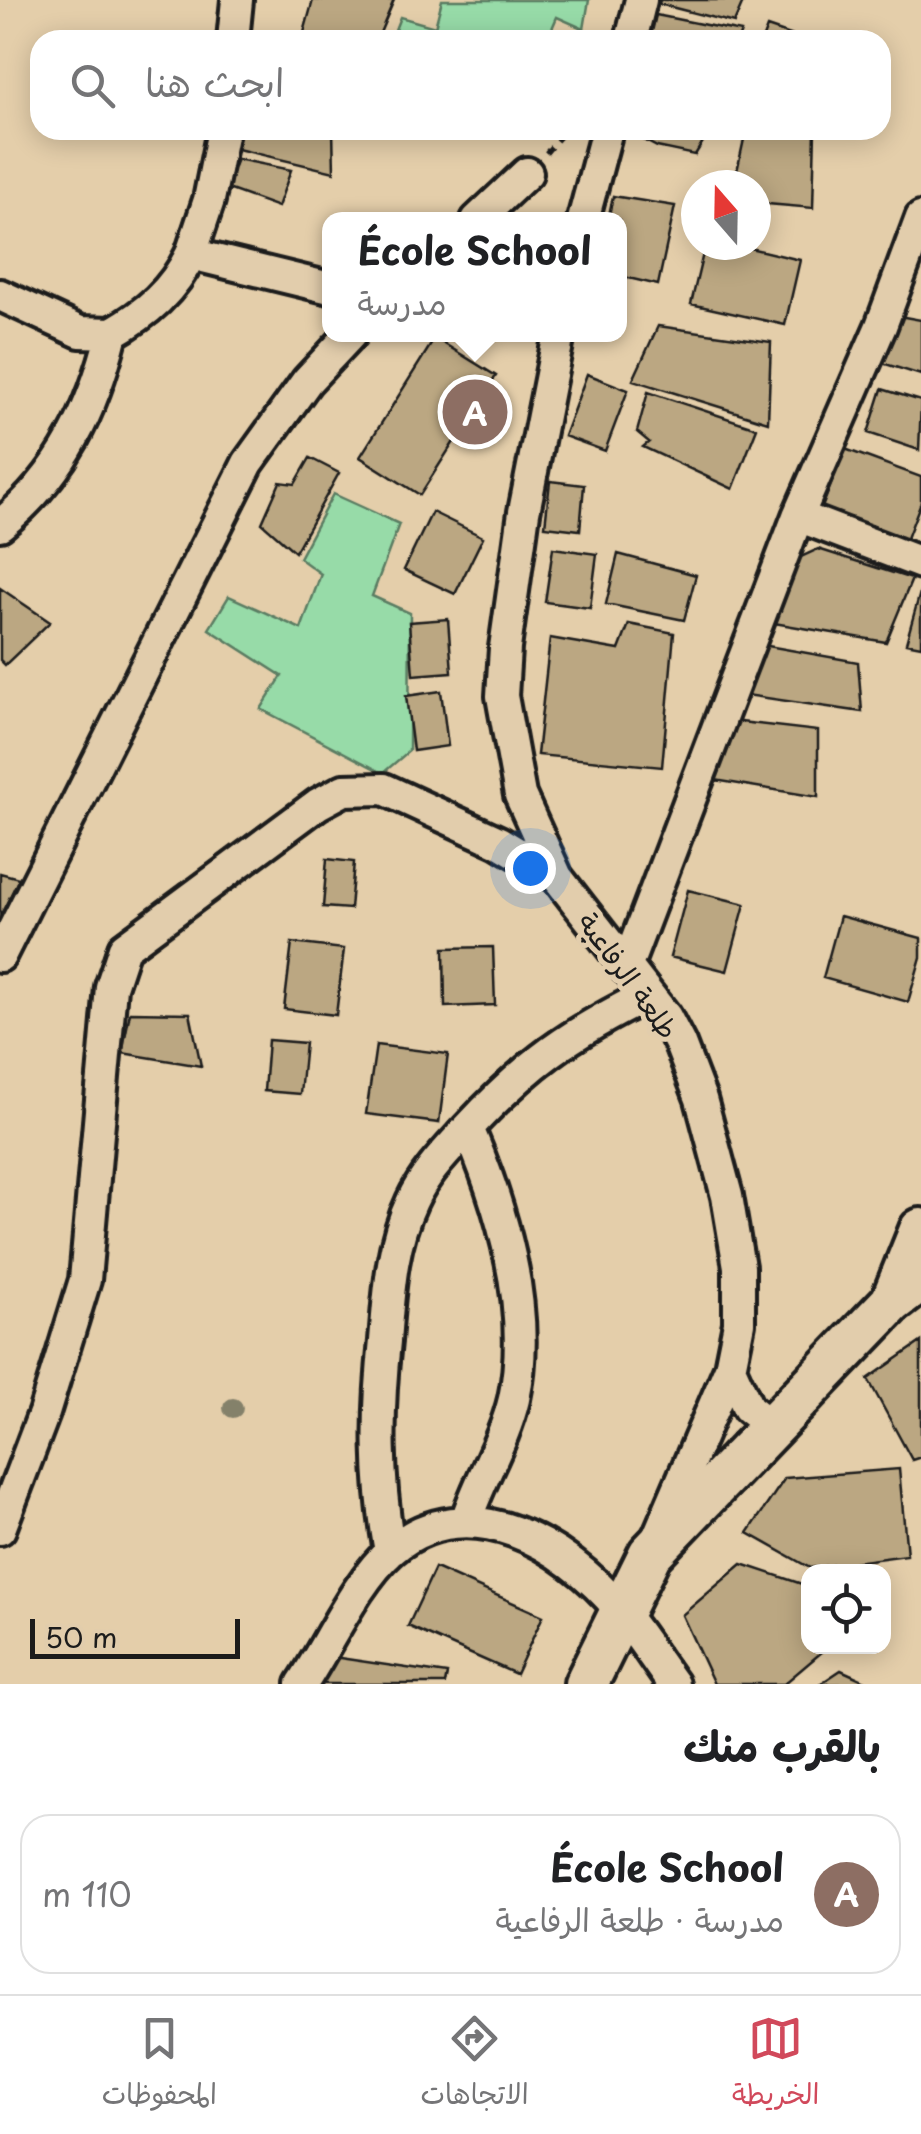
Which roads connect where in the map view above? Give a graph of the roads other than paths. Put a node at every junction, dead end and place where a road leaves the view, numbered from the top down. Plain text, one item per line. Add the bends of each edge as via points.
1 (237, 0) edge
2 (641, 0) edge
3 (235, 30) edge
4 (633, 30) edge
5 (221, 140) edge
6 (604, 140) edge
7 (527, 174) dead end
8 (487, 212) edge
9 (585, 212) edge
10 (921, 218) edge
11 (190, 254) junction
12 (322, 286) edge
13 (0, 296) edge
14 (112, 333) junction
15 (343, 342) edge
16 (557, 342) edge
17 (798, 516) junction
18 (0, 525) edge
19 (921, 564) edge
20 (558, 877) junction
21 (0, 956) edge
22 (626, 968) junction
23 (648, 995) junction
24 (468, 1128) junction
25 (914, 1260) edge
26 (730, 1368) junction
27 (778, 1423) junction
28 (466, 1522) junction
29 (0, 1529) edge
30 (390, 1552) junction
31 (650, 1554) junction
32 (620, 1611) junction
33 (302, 1684) edge
34 (586, 1684) edge
35 (673, 1684) edge

1 - 3 street
2 - 4 street
5 - 11 street
6 - 9 street
7 - 8 street
10 - 17 street
11 - 12 street
11 - 14 street via 166,292
13 - 14 street via 80,332
14 - 18 street via 78,436
15 - 21 street via 248,463
16 - 20 street, طلعة الرفاعية via 524,512 502,696 520,795
17 - 19 street
17 - 22 street
20 - 22 street, طلعة الرفاعية
20 - 29 street via 384,789 344,790 124,948 112,987 85,1280
22 - 23 street, طلعة الرفاعية
23 - 24 street via 545,1052
23 - 26 street, طلعة الرفاعية via 680,1044 727,1196 740,1323
24 - 28 street via 504,1225 518,1343 514,1399
24 - 30 street via 413,1200 388,1282 378,1474
25 - 27 street
26 - 27 street via 748,1408
26 - 31 street, طلعة الرفاعية
27 - 31 street
28 - 30 street via 417,1533
28 - 32 street via 538,1540
30 - 33 street
31 - 32 street
32 - 34 street
32 - 35 street

